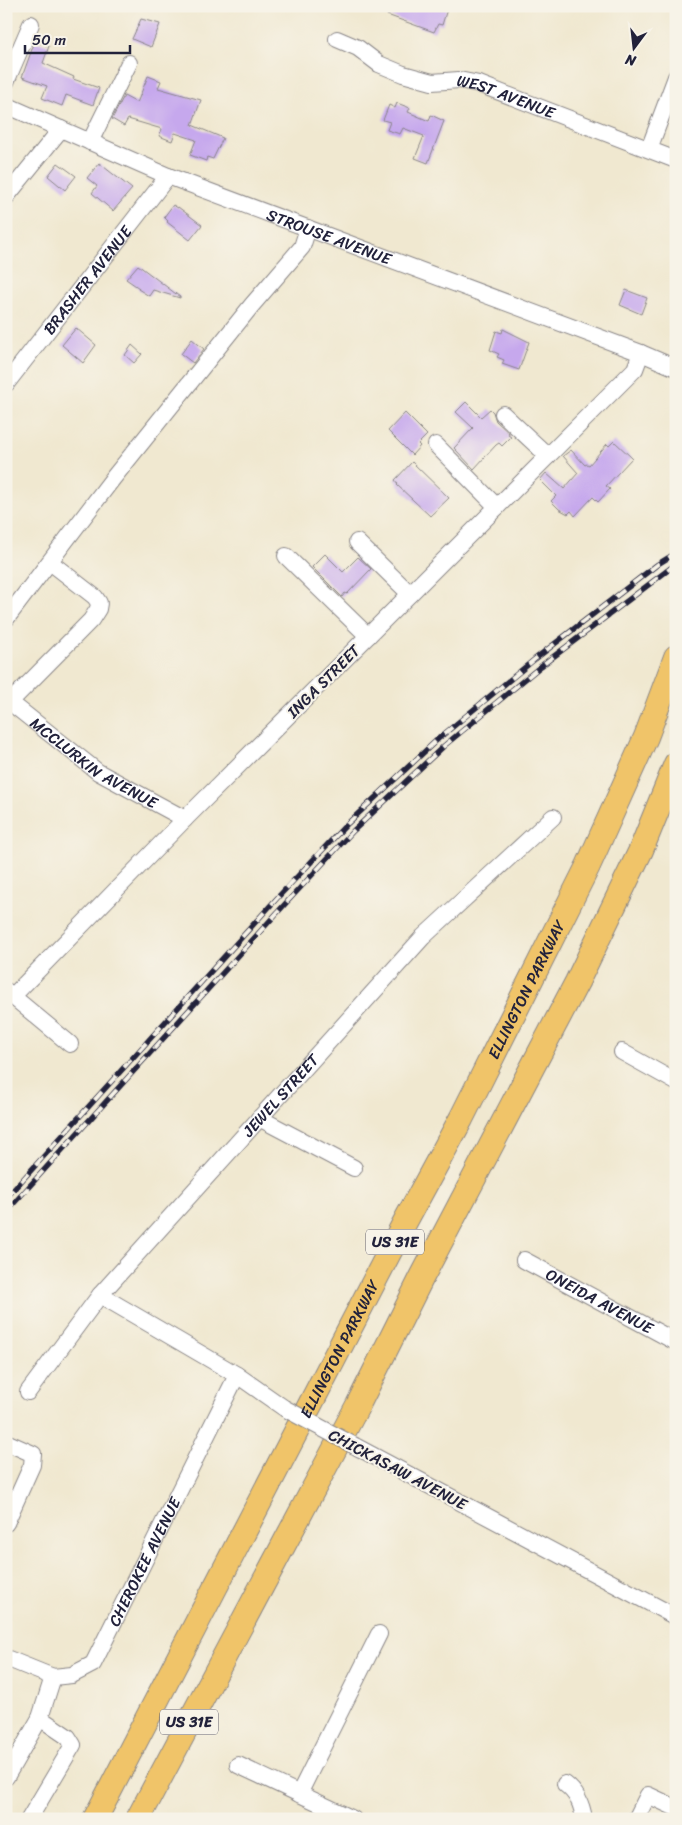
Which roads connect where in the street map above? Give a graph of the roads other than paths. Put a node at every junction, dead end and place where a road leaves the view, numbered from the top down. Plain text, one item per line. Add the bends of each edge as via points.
1 (31, 24) dead end
2 (337, 39) dead end
3 (129, 63) dead end
4 (676, 77) edge
5 (6, 82) edge
6 (6, 105) edge
7 (62, 129) junction
8 (90, 142) junction
9 (649, 149) junction
10 (676, 160) edge
11 (168, 176) junction
12 (6, 197) edge
13 (308, 228) junction
14 (638, 361) junction
15 (676, 368) edge
16 (6, 384) edge
17 (503, 414) dead end
18 (436, 445) dead end
19 (548, 456) junction
20 (497, 507) junction
21 (357, 542) dead end
22 (286, 556) dead end
23 (50, 562) junction
24 (410, 594) junction
25 (6, 619) edge
26 (368, 636) junction
27 (676, 656) edge
28 (8, 701) edge
29 (676, 764) edge
30 (553, 817) dead end
31 (185, 819) junction
32 (9, 993) edge
33 (70, 1044) dead end
34 (622, 1052) dead end
35 (676, 1082) edge
36 (259, 1118) junction
37 (354, 1168) dead end
38 (524, 1260) dead end
39 (100, 1295) junction
40 (676, 1342) edge
41 (237, 1375) junction
42 (28, 1392) dead end
43 (6, 1442) edge
44 (6, 1523) edge
45 (676, 1617) edge
46 (379, 1634) dead end
47 (6, 1658) edge
48 (53, 1677) junction
49 (40, 1718) junction
50 (238, 1765) dead end
51 (6, 1777) edge
52 (565, 1784) dead end
53 (299, 1794) junction
54 (676, 1808) edge
55 (30, 1819) edge
56 (95, 1819) edge
57 (138, 1819) edge
58 (353, 1819) edge
59 (584, 1819) edge
60 (636, 1819) edge

1 - 5 street
2 - 9 street, WEST AVENUE via 358,48 378,64 403,74 432,82 459,80 479,84
3 - 8 street
4 - 9 street
6 - 7 street, STROUSE AVENUE
7 - 8 street, STROUSE AVENUE
7 - 12 street
8 - 11 street, STROUSE AVENUE
9 - 10 street, WEST AVENUE
11 - 13 street, STROUSE AVENUE
11 - 16 street, BRASHER AVENUE
13 - 14 street, STROUSE AVENUE
13 - 23 street via 302,247 126,462
14 - 15 street, STROUSE AVENUE
14 - 19 street, INGA STREET
17 - 19 street
18 - 20 street
19 - 20 street, INGA STREET
20 - 24 street, INGA STREET
21 - 24 street
22 - 26 street
23 - 25 street
23 - 28 street via 95,597 98,609 91,620
24 - 26 street, INGA STREET
26 - 31 street, INGA STREET
27 - 56 highway, ELLINGTON PARKWAY / US 31E via 646,737 588,866 461,1119
28 - 31 street, MCCLURKIN AVENUE via 98,772
29 - 57 highway, US 31E via 640,850 577,982 358,1405
30 - 36 street, JEWEL STREET via 423,937
31 - 32 street, INGA STREET
32 - 33 street
34 - 35 street
36 - 37 street
36 - 39 street, JEWEL STREET
38 - 40 street, ONEIDA AVENUE
39 - 41 street, CHICKASAW AVENUE
39 - 42 street, JEWEL STREET
41 - 45 street, CHICKASAW AVENUE, bridge via 284,1408
41 - 48 street, CHEROKEE AVENUE via 93,1664 72,1675
43 - 44 street via 33,1454 32,1465
46 - 53 street
47 - 48 street
48 - 49 street
49 - 51 street
49 - 55 street via 68,1737 73,1745
50 - 53 street
52 - 59 street via 573,1790 582,1806
53 - 58 street
54 - 60 street via 648,1795

